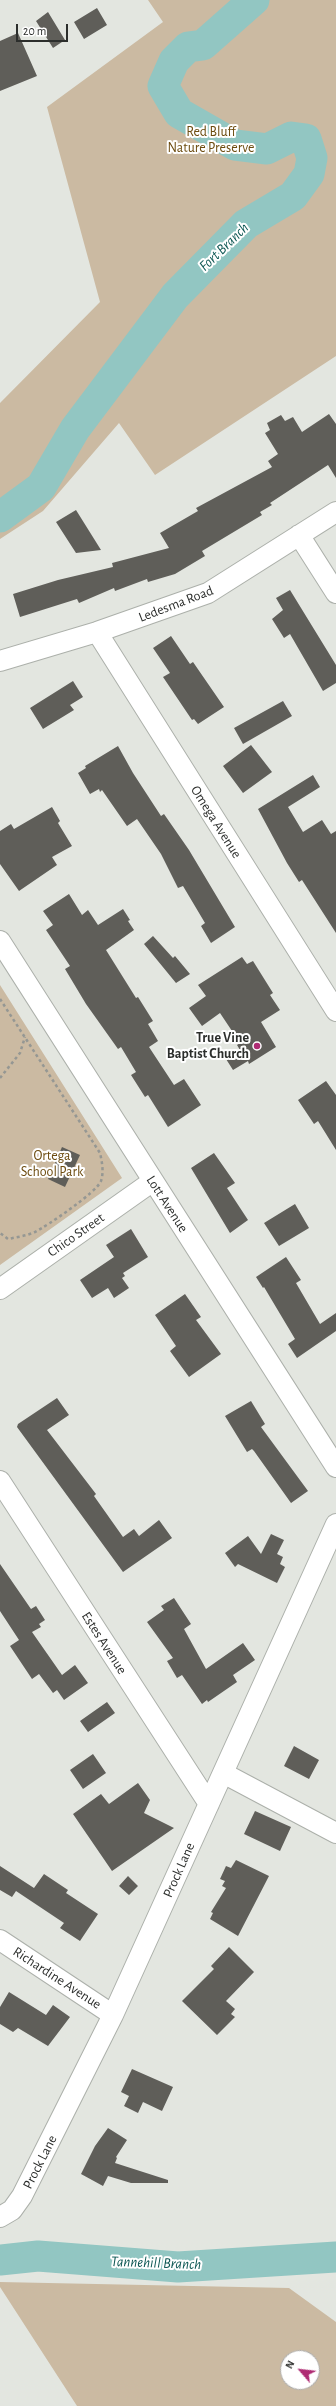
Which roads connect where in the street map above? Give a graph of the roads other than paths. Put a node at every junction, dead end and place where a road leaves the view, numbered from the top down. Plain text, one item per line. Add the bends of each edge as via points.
1 (336, 512) edge
2 (299, 535) junction
3 (336, 593) edge
4 (96, 632) junction
5 (0, 661) edge
6 (0, 941) edge
7 (336, 1011) edge
8 (153, 1182) junction
9 (0, 1289) edge
10 (336, 1467) edge
11 (0, 1481) edge
12 (336, 1524) edge
13 (223, 1773) junction
14 (209, 1804) junction
15 (336, 1834) edge
16 (0, 1940) edge
17 (113, 2015) junction
18 (6, 2214) edge

1 - 2 street, Ledesma Road
2 - 3 street
2 - 4 street, Ledesma Road via 208,593
4 - 5 street, Ledesma Road
4 - 7 street, Omega Avenue
6 - 8 street, Lott Avenue
8 - 9 street, Chico Street
8 - 10 street, Lott Avenue
11 - 14 street, Estes Avenue
12 - 13 street, Prock Lane
13 - 14 street, Prock Lane
13 - 15 street
14 - 17 street, Prock Lane
16 - 17 street, Richardine Avenue
17 - 18 street, Prock Lane via 22,2196

